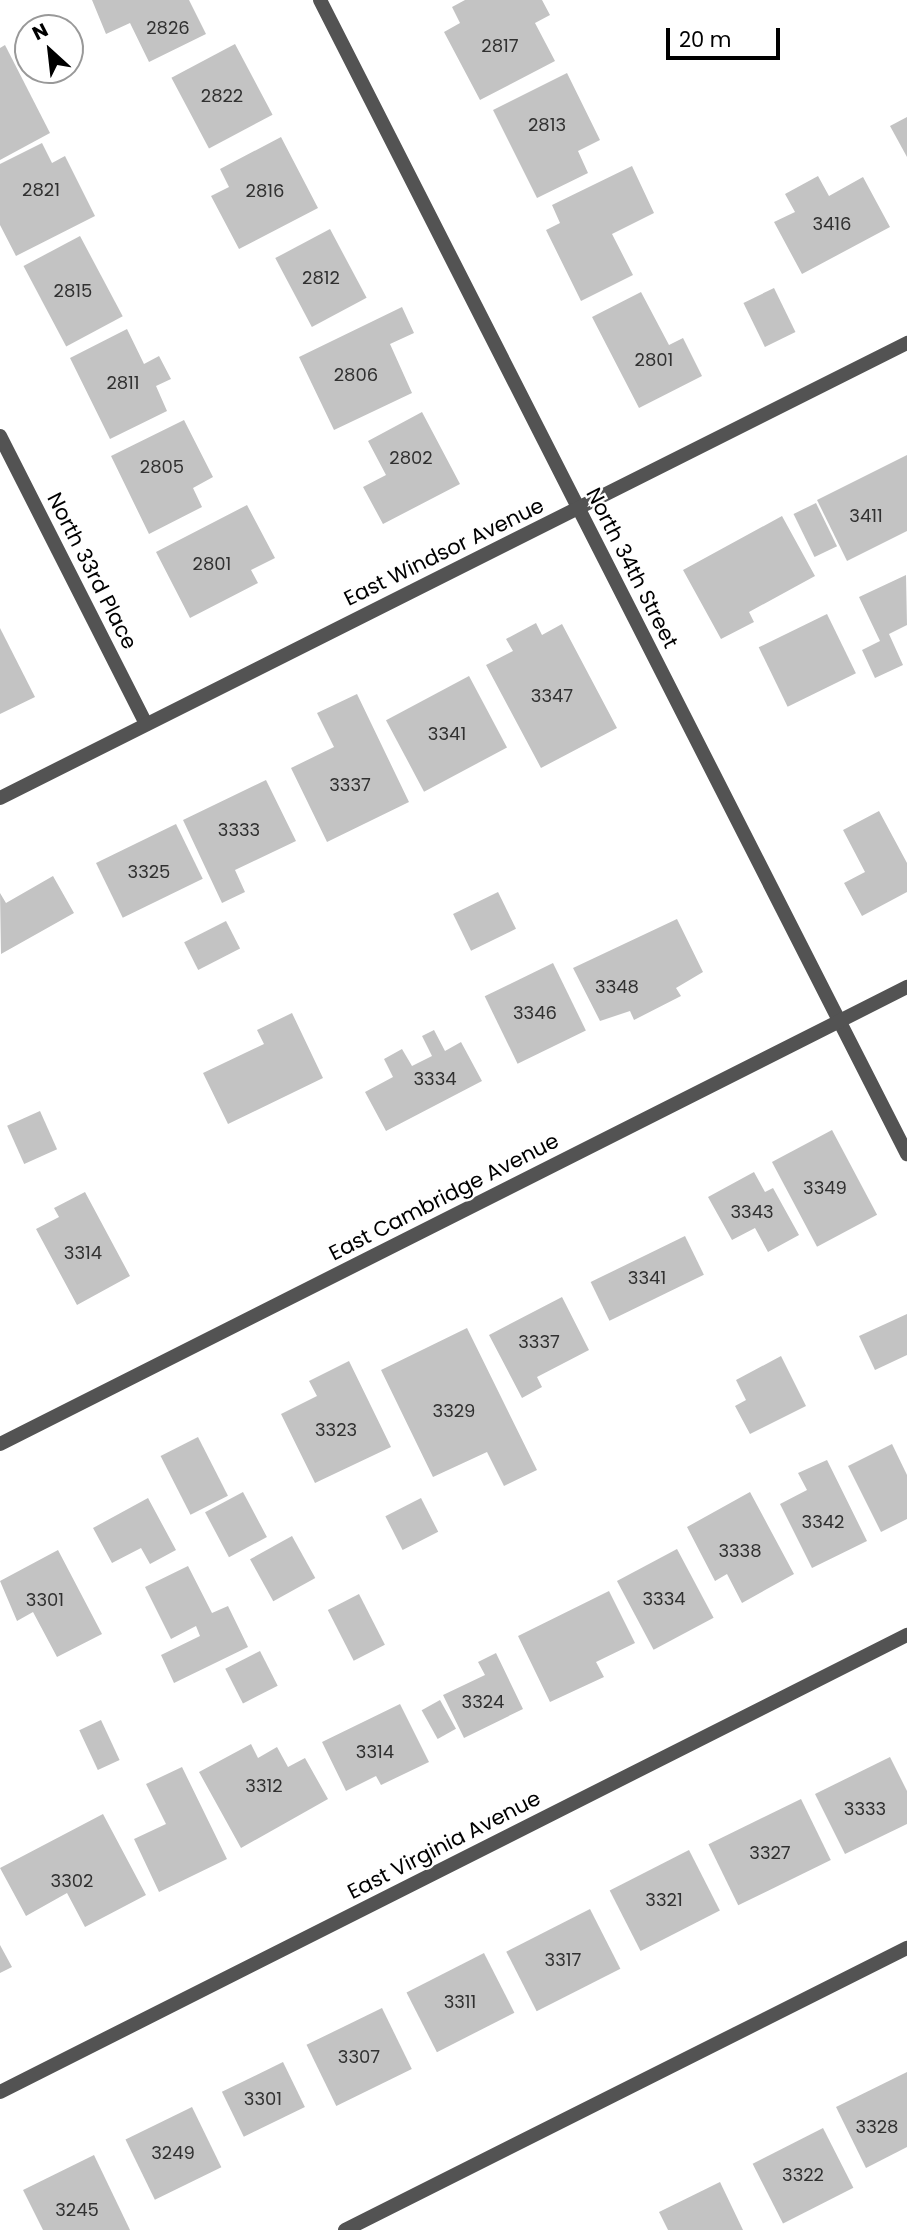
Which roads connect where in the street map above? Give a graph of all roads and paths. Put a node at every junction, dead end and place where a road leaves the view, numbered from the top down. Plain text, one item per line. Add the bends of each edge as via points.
1 (320, 0) edge
2 (907, 343) edge
3 (0, 436) edge
4 (578, 509) junction
5 (146, 724) junction
6 (0, 799) edge
7 (907, 987) edge
8 (839, 1021) junction
9 (907, 1154) edge
10 (0, 1444) edge
11 (907, 1635) edge
12 (907, 1948) edge
13 (0, 2092) edge
14 (345, 2230) edge

1 - 4 street, North 34th Street
2 - 4 street, East Windsor Avenue
3 - 5 street, North 33rd Place
4 - 5 street, East Windsor Avenue
4 - 8 street, North 34th Street
5 - 6 street, East Windsor Avenue
7 - 8 street, East Cambridge Avenue
8 - 9 street, North 34th Street
8 - 10 street, East Cambridge Avenue
11 - 13 street, East Virginia Avenue
12 - 14 street

